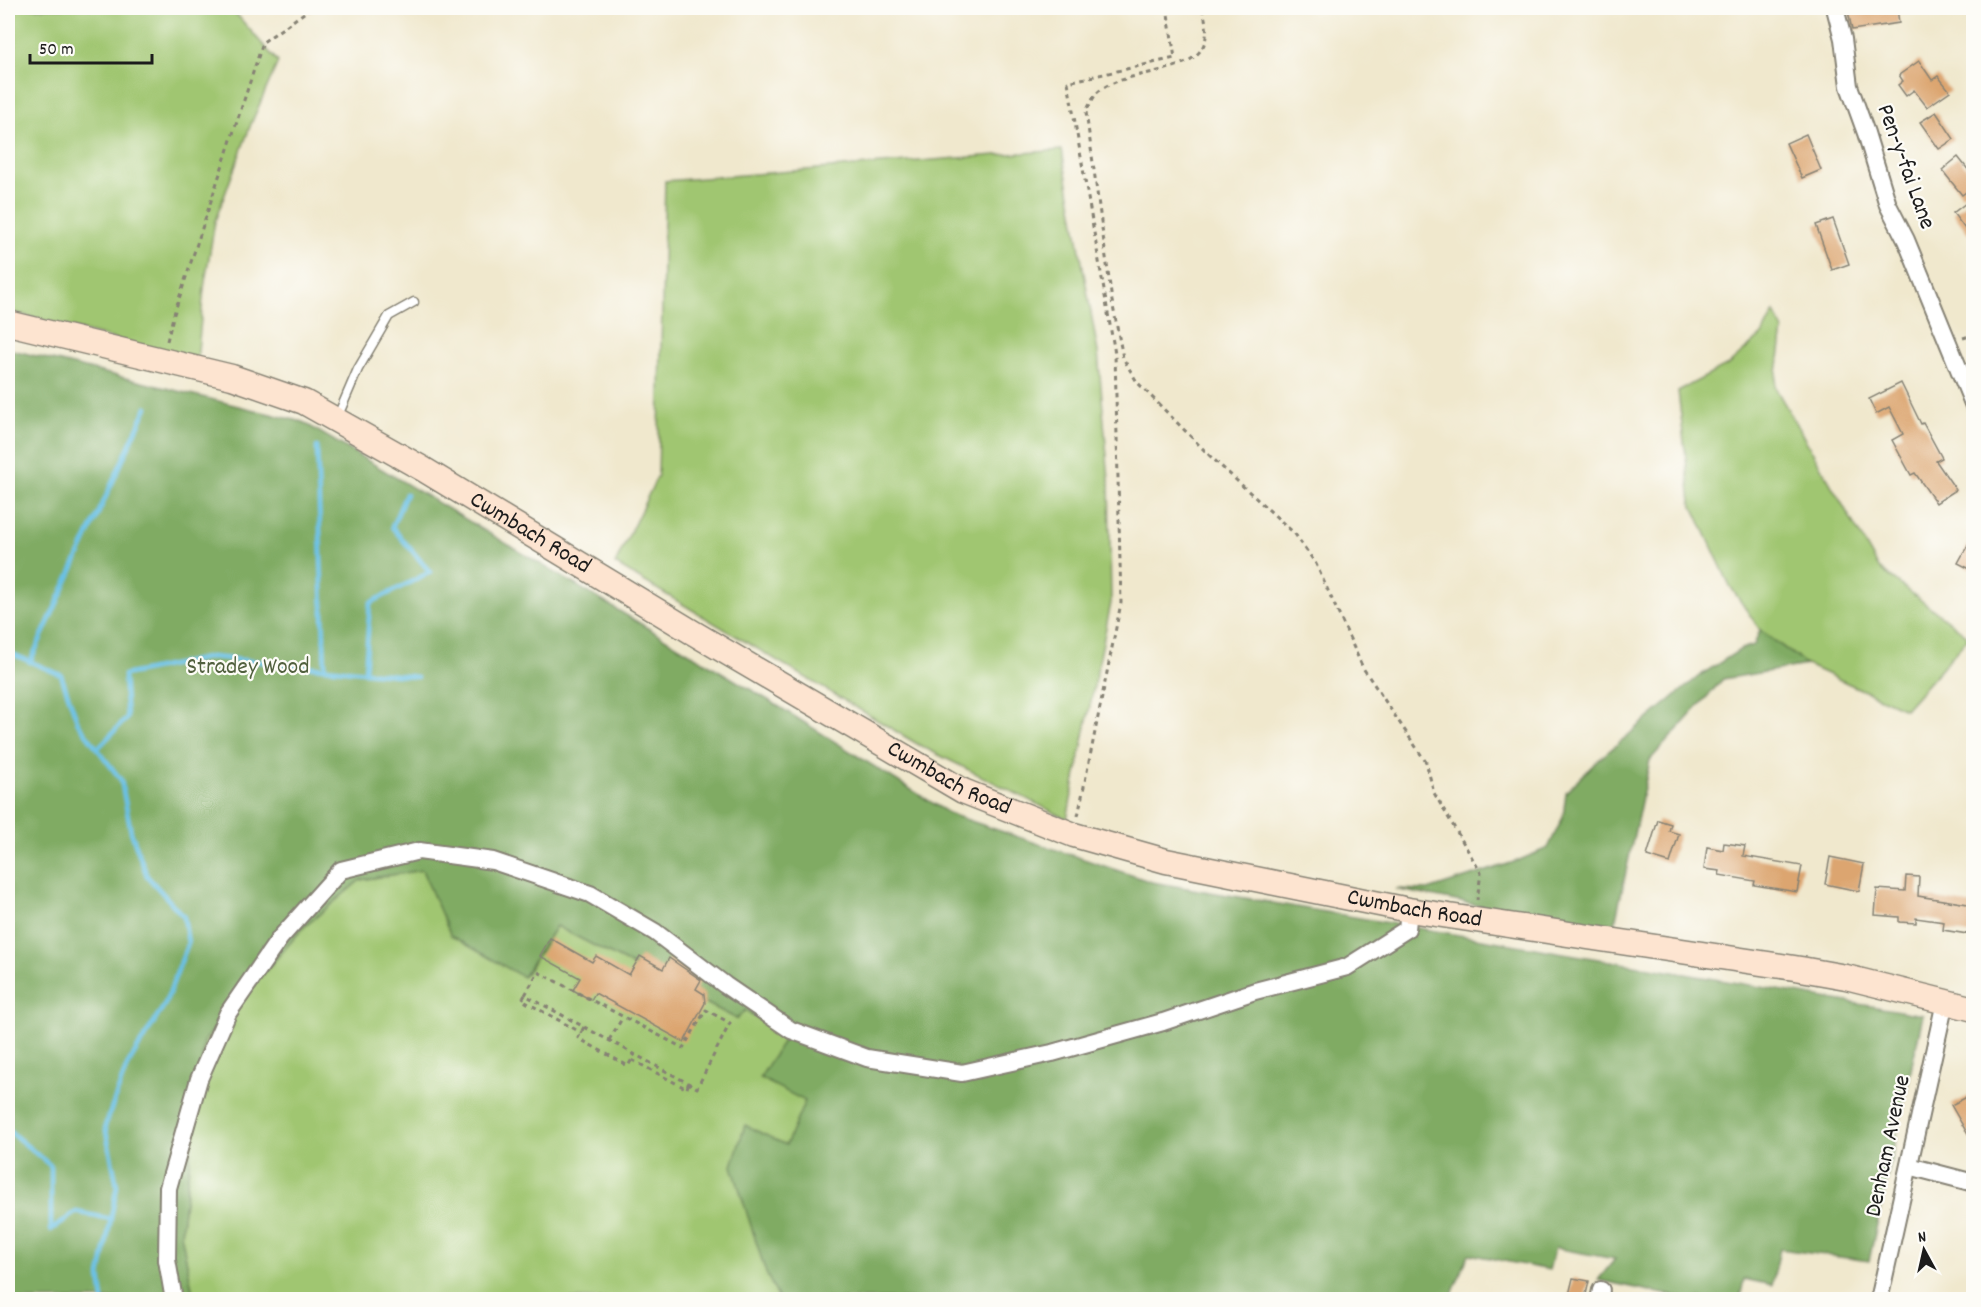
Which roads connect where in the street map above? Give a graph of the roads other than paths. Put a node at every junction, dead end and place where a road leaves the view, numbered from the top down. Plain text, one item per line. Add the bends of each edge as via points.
1 (1835, 8) edge
2 (414, 302) dead end
3 (8, 323) edge
4 (1974, 406) edge
5 (336, 420) junction
6 (1409, 910) junction
7 (1945, 1002) junction
8 (1974, 1009) edge
9 (1909, 1167) junction
10 (1974, 1183) edge
11 (174, 1299) edge
12 (1879, 1299) edge

1 - 4 street, Pen-y-fai Lane via 1849,86 1888,205
2 - 5 lane via 388,316 358,369
3 - 5 main road, Cwmbach Road via 232,377 304,402
5 - 6 main road, Cwmbach Road via 963,790 1074,835 1166,861
6 - 7 main road, Cwmbach Road via 1801,969
6 - 11 street via 1407,929 1347,967 1063,1050 962,1073 867,1058 791,1030 655,932 590,894 493,861 419,851 341,870 280,939 228,1013 199,1079 168,1188 167,1260
7 - 8 main road, Cwmbach Road
7 - 9 street, Denham Avenue
9 - 10 street
9 - 12 street, Denham Avenue

